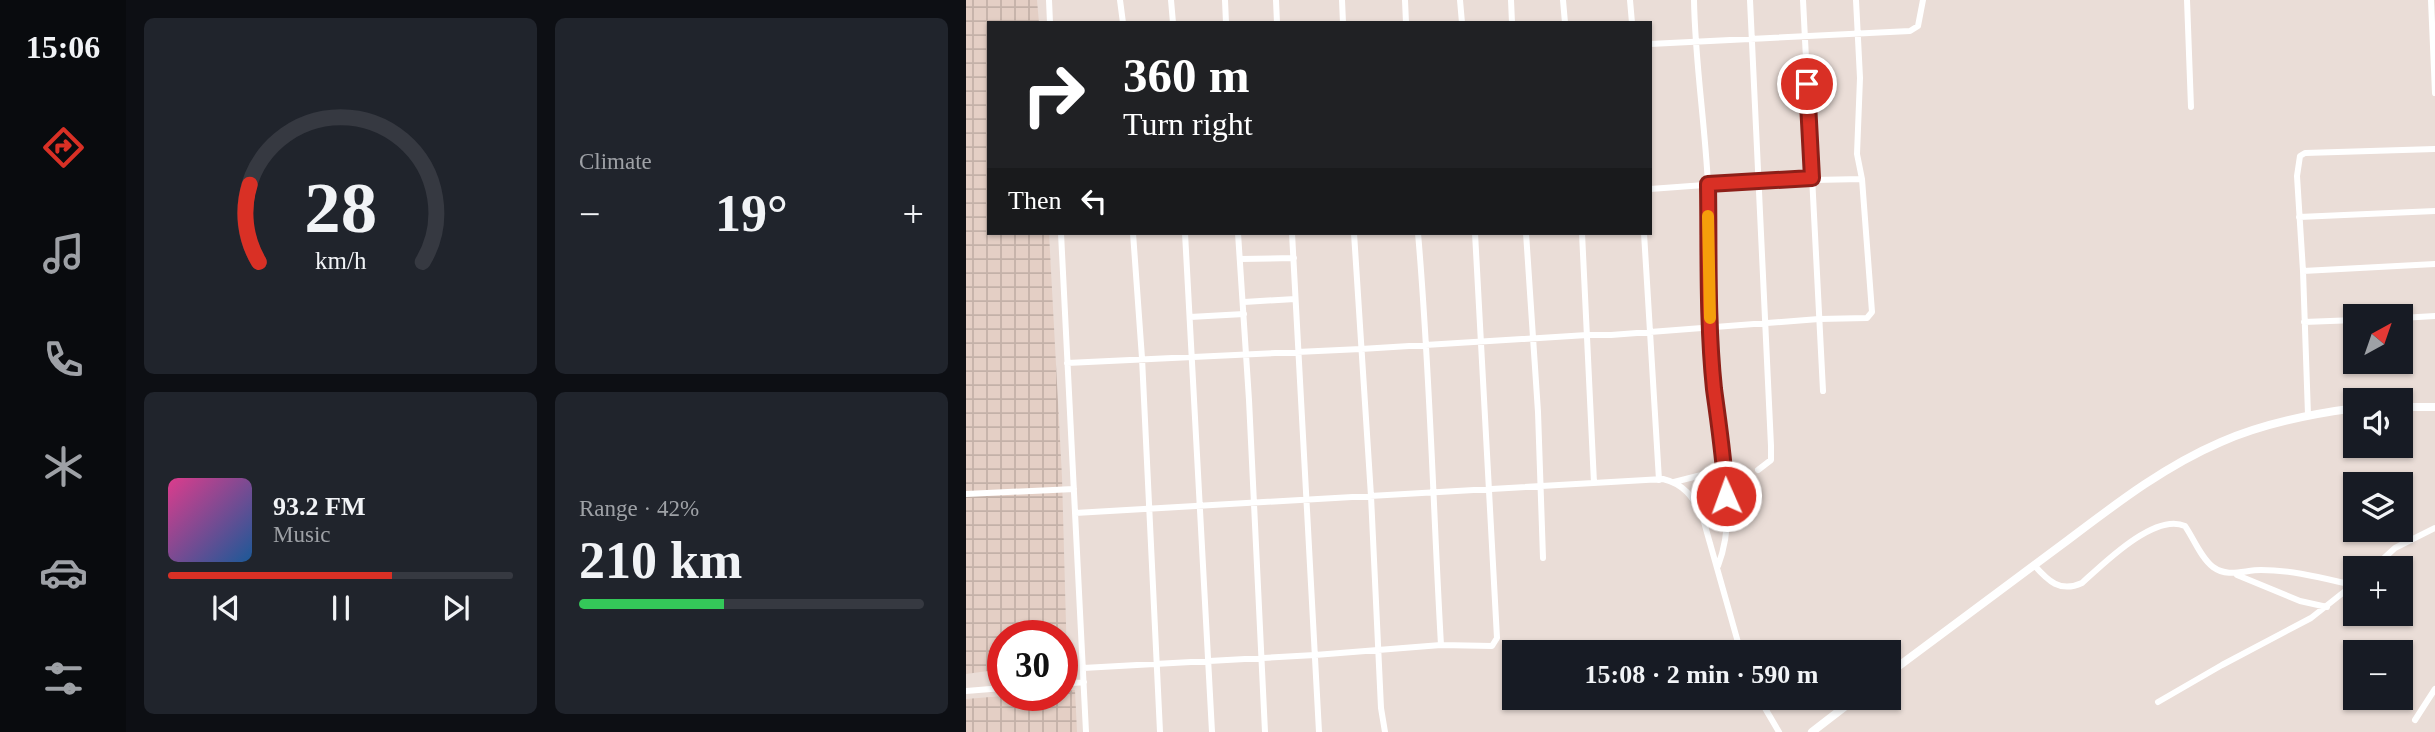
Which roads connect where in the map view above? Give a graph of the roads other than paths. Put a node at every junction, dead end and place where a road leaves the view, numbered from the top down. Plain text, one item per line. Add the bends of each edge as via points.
1 (1048, 0) edge
2 (1120, 0) edge
3 (1171, 0) edge
4 (1225, 0) edge
5 (1276, 0) edge
6 (1342, 0) edge
7 (1405, 0) edge
8 (1460, 0) edge
9 (1511, 0) edge
10 (1563, 0) edge
11 (1630, 0) edge
12 (1694, 0) edge
13 (1750, 0) edge
14 (1803, 0) edge
15 (1856, 0) edge
16 (1923, 0) edge
17 (2187, 0) edge
18 (2431, 0) edge
19 (1050, 21) edge
20 (1122, 21) edge
21 (1174, 21) edge
22 (1226, 21) edge
23 (1277, 21) edge
24 (1343, 21) edge
25 (1406, 21) edge
26 (1462, 21) edge
27 (1512, 21) edge
28 (1565, 21) edge
29 (1632, 21) edge
30 (2434, 24) edge
31 (1858, 34) junction
32 (1805, 37) junction
33 (1752, 40) junction
34 (1695, 41) junction
35 (1652, 44) edge
36 (2435, 84) edge
37 (2435, 93) edge
38 (2191, 107) dead end
39 (2435, 149) edge
40 (1812, 178) junction
41 (1863, 179) junction
42 (1759, 181) junction
43 (1708, 184) junction
44 (1652, 189) edge
45 (2435, 211) edge
46 (2300, 217) junction
47 (1060, 235) edge
48 (1133, 235) edge
49 (1185, 235) edge
50 (1238, 235) edge
51 (1292, 235) edge
52 (1354, 235) edge
53 (1418, 235) edge
54 (1475, 235) edge
55 (1526, 235) edge
56 (1582, 235) edge
57 (1644, 235) edge
58 (1294, 258) junction
59 (1240, 259) junction
60 (2435, 264) edge
61 (2303, 271) junction
62 (1295, 299) junction
63 (1244, 302) junction
64 (1244, 314) junction
65 (2435, 316) edge
66 (1190, 317) junction
67 (2413, 317) edge
68 (1819, 319) junction
69 (2343, 321) edge
70 (1767, 322) junction
71 (2304, 323) junction
72 (1710, 328) junction
73 (1649, 333) junction
74 (1587, 335) junction
75 (1534, 339) junction
76 (1480, 342) junction
77 (1428, 344) junction
78 (1361, 349) junction
79 (1298, 351) junction
80 (1246, 353) junction
81 (1192, 356) junction
82 (1142, 358) junction
83 (1067, 363) junction
84 (1823, 391) dead end
85 (2413, 407) edge
86 (2435, 407) edge
87 (2343, 410) edge
88 (2308, 415) junction
89 (1725, 470) junction
90 (1758, 470) dead end
91 (1658, 480) junction
92 (1674, 482) junction
93 (1594, 483) junction
94 (1541, 486) junction
95 (1074, 489) junction
96 (1488, 489) junction
97 (1432, 492) junction
98 (966, 494) edge
99 (1371, 496) junction
100 (1306, 500) junction
101 (1254, 503) junction
102 (1201, 506) junction
103 (1149, 509) junction
104 (1075, 513) junction
105 (2435, 528) edge
106 (2386, 556) edge
107 (1543, 558) dead end
108 (2034, 565) junction
109 (1717, 567) junction
110 (2236, 574) junction
111 (2343, 582) edge
112 (2343, 593) edge
113 (2327, 607) junction
114 (1737, 640) edge
115 (1441, 645) junction
116 (1378, 649) junction
117 (1315, 655) junction
118 (1261, 657) junction
119 (1208, 660) junction
120 (1156, 664) junction
121 (1901, 664) edge
122 (1083, 668) junction
123 (1084, 682) junction
124 (1078, 683) edge
125 (987, 689) edge
126 (2435, 689) edge
127 (966, 691) edge
128 (2158, 702) dead end
129 (1766, 710) edge
130 (1840, 710) edge
131 (2415, 720) dead end
132 (1087, 732) edge
133 (1160, 732) edge
134 (1212, 732) edge
135 (1265, 732) edge
136 (1319, 732) edge
137 (1385, 732) edge
138 (1779, 732) edge
139 (1812, 732) edge

1 - 19 street
2 - 20 street
3 - 21 street
4 - 22 street
5 - 23 street
6 - 24 street
7 - 25 street
8 - 26 street
9 - 27 street
10 - 28 street
11 - 29 street
12 - 34 street
13 - 33 street
14 - 32 street
15 - 31 street
16 - 31 street via 1918,26 1910,31
17 - 38 street
18 - 30 street
30 - 36 street
31 - 32 street
31 - 41 street via 1857,153
32 - 33 street
32 - 40 street
33 - 34 street
33 - 42 street
34 - 35 street
34 - 43 street
36 - 37 street
39 - 46 street via 2305,153 2298,169
40 - 41 street
40 - 42 street
40 - 68 street
41 - 68 street via 1872,312 1867,318
42 - 43 street
42 - 70 street
43 - 44 street
43 - 72 street
45 - 46 street
46 - 61 street
47 - 83 street
48 - 82 street
49 - 66 street
50 - 59 street
51 - 58 street
52 - 78 street
53 - 77 street
54 - 76 street
55 - 75 street
56 - 74 street
57 - 73 street
58 - 59 street
58 - 62 street
59 - 63 street
60 - 61 street
61 - 71 street
62 - 63 street
62 - 79 street
63 - 64 street
64 - 66 street
64 - 80 street
65 - 67 street
66 - 81 street
68 - 70 street
68 - 84 street
69 - 71 street
70 - 72 street
70 - 90 street via 1771,460
71 - 88 street
72 - 73 street
72 - 89 street
73 - 74 street
73 - 91 street
74 - 75 street
74 - 93 street
75 - 76 street
75 - 94 street
76 - 77 street
76 - 96 street
77 - 78 street
77 - 97 street
78 - 79 street
78 - 99 street
79 - 80 street
79 - 100 street
80 - 81 street
80 - 101 street
81 - 82 street
81 - 102 street
82 - 83 street
82 - 103 street
83 - 95 street
85 - 86 main road
87 - 88 main road
88 - 108 main road via 2253,430 2192,455
89 - 92 street
89 - 109 street via 1726,522
91 - 92 street
91 - 93 street
92 - 109 street via 1695,501
93 - 94 street
94 - 96 street
94 - 107 street
95 - 98 street
95 - 104 street
96 - 97 street
96 - 115 street via 1497,638 1492,646
97 - 99 street
97 - 115 street
99 - 100 street
99 - 116 street
100 - 101 street
100 - 117 street
101 - 102 street
101 - 118 street
102 - 103 street
102 - 119 street
103 - 104 street
103 - 120 street
104 - 122 street
105 - 106 street
108 - 110 street via 2050,583 2075,586 2129,542 2176,523 2185,526 2211,566
108 - 121 main road
109 - 114 street
110 - 111 street via 2281,570
110 - 113 street via 2300,601
112 - 113 street
113 - 128 street
115 - 116 street
116 - 117 street
116 - 137 street
117 - 118 street
117 - 136 street
118 - 119 street
118 - 135 street
119 - 120 street
119 - 134 street
120 - 122 street
120 - 133 street
122 - 123 street
123 - 124 street
123 - 132 street
125 - 127 street
126 - 131 street
129 - 138 street
130 - 139 main road

